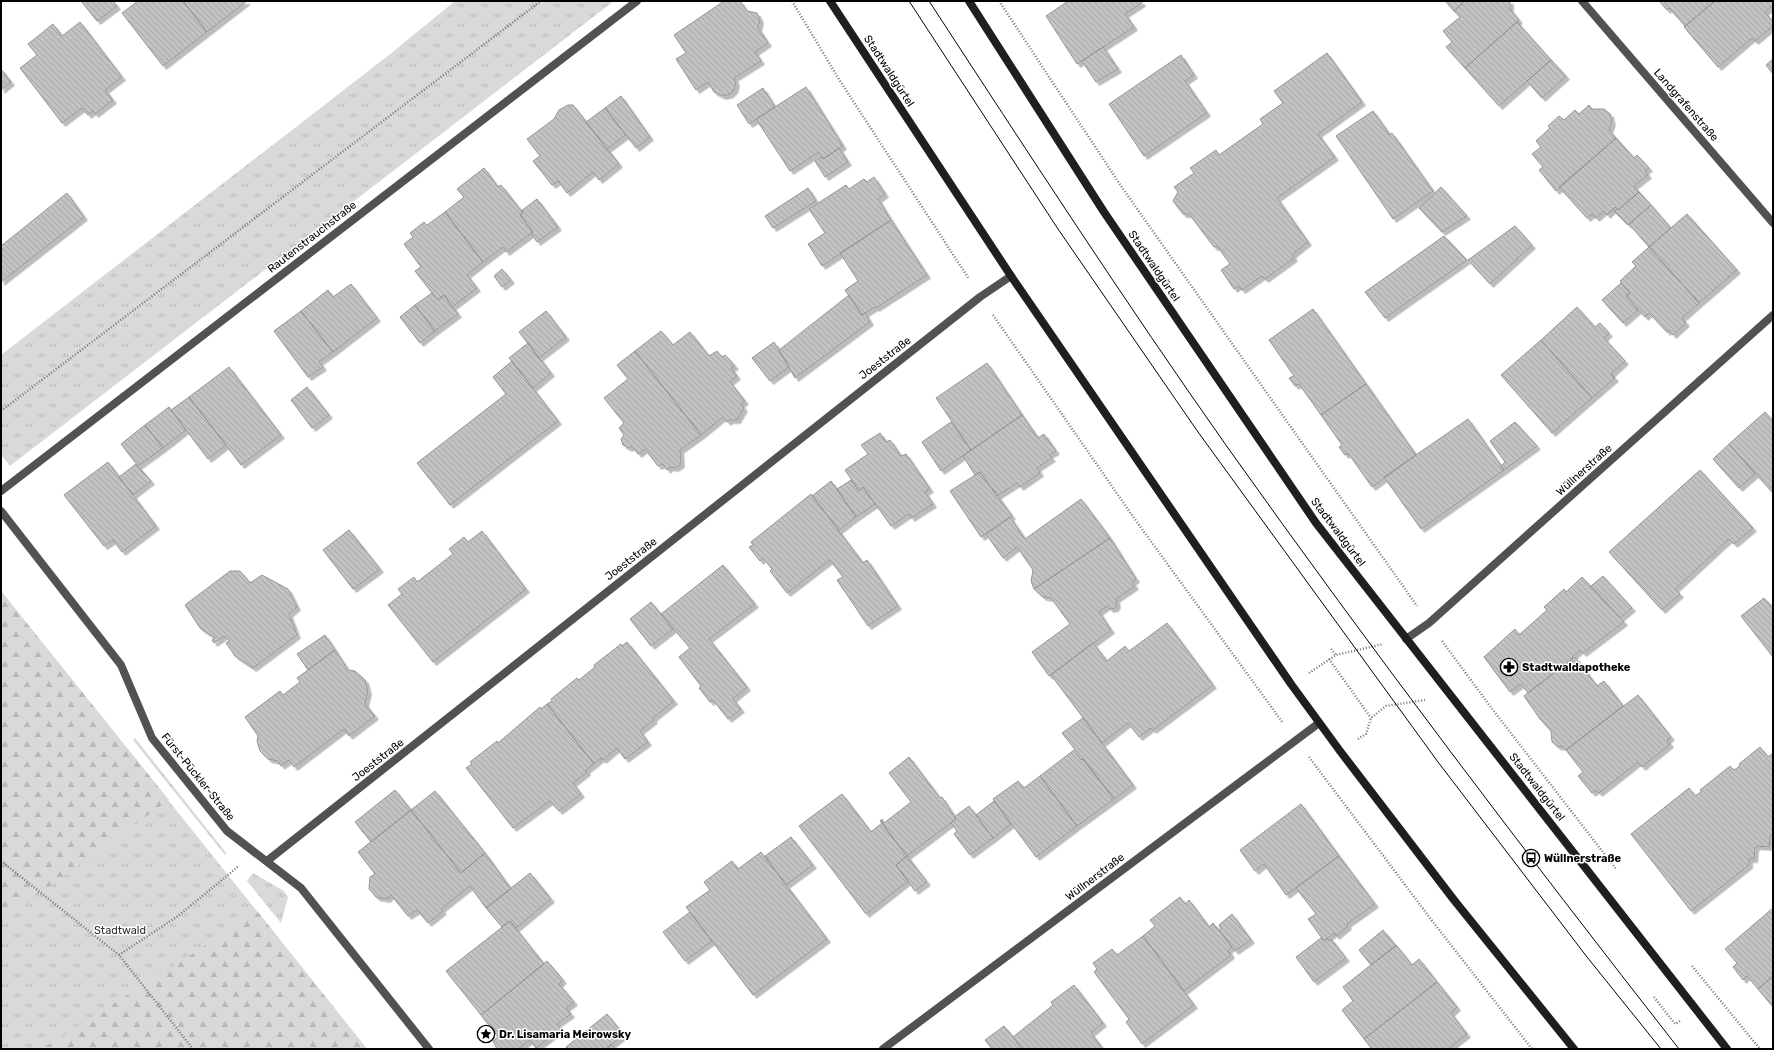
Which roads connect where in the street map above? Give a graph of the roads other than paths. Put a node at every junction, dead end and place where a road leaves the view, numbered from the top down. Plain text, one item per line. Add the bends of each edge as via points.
1 (637, 1) edge
2 (830, 1) edge
3 (969, 1) edge
4 (1582, 1) edge
5 (1773, 223) edge
6 (1011, 276) junction
7 (1773, 315) edge
8 (1, 491) edge
9 (1, 511) edge
10 (1406, 639) junction
11 (1319, 723) junction
12 (267, 861) junction
13 (428, 1049) edge
14 (883, 1049) edge
15 (1574, 1049) edge
16 (1727, 1049) edge

1 - 8 street, Rautenstrauchstraße
2 - 6 main road, Stadtwaldgürtel
3 - 10 main road, Stadtwaldgürtel via 1104,212 1316,523
4 - 5 street, Landgrafenstraße
6 - 11 main road, Stadtwaldgürtel
6 - 12 street, Joeststraße via 980,297
7 - 10 street, Wüllnerstraße via 1429,623
9 - 12 street, Fürst-Pückler-Straße via 121,665 152,738 227,831
10 - 16 main road, Stadtwaldgürtel
11 - 14 street, Wüllnerstraße
11 - 15 main road, Stadtwaldgürtel via 1454,900
12 - 13 street, Fürst-Pückler-Straße via 301,888

